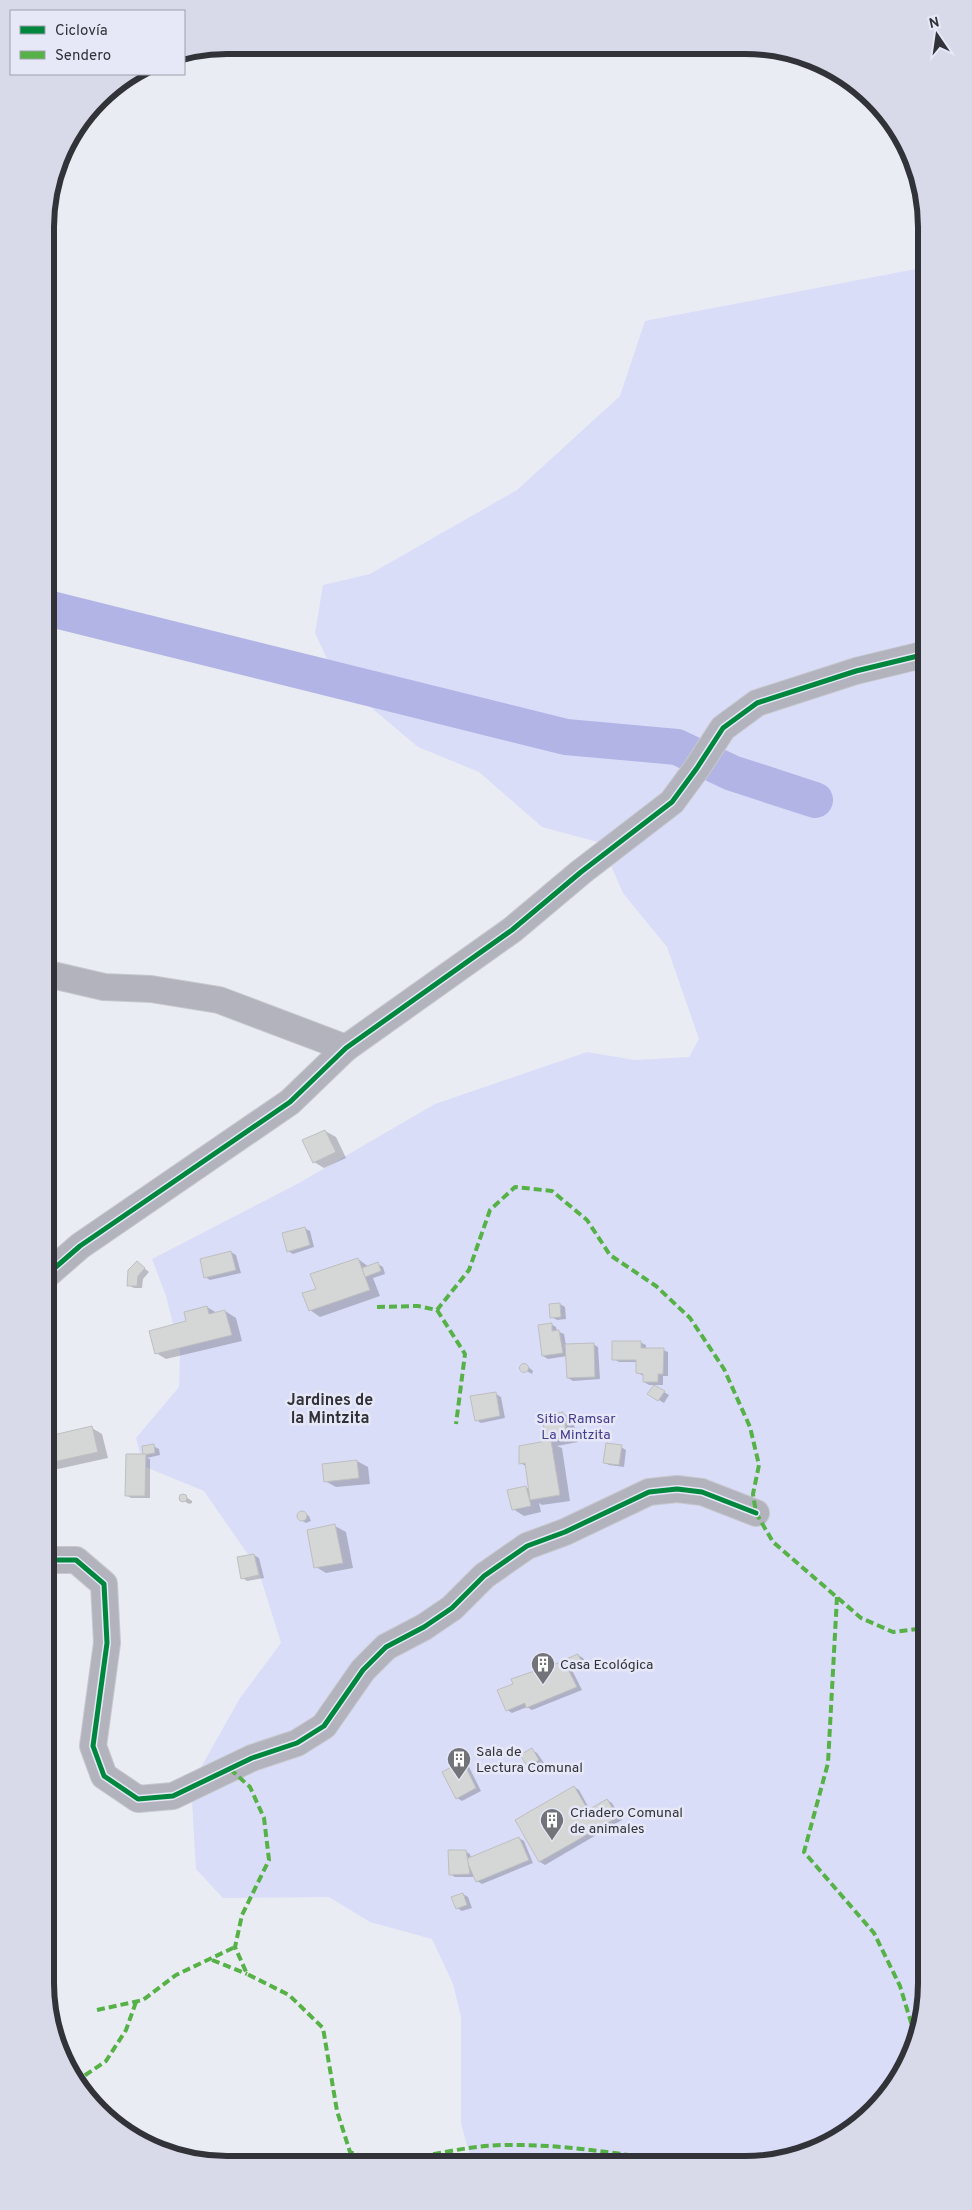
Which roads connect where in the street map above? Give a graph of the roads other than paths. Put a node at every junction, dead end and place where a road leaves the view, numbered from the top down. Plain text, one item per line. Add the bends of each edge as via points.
1 (918, 656) edge
2 (54, 975) edge
3 (346, 1048) junction
4 (54, 1268) edge
5 (756, 1513) dead end
6 (54, 1560) edge

1 - 3 street via 757,703 723,728 672,802 512,930
2 - 3 street via 104,987 152,989 219,1000
3 - 4 street via 290,1102 80,1246
5 - 6 street via 702,1492 677,1489 649,1492 565,1532 526,1546 484,1576 452,1608 386,1648 363,1670 324,1726 297,1743 252,1758 173,1796 138,1799 104,1776 93,1746 107,1643 104,1584 76,1560

